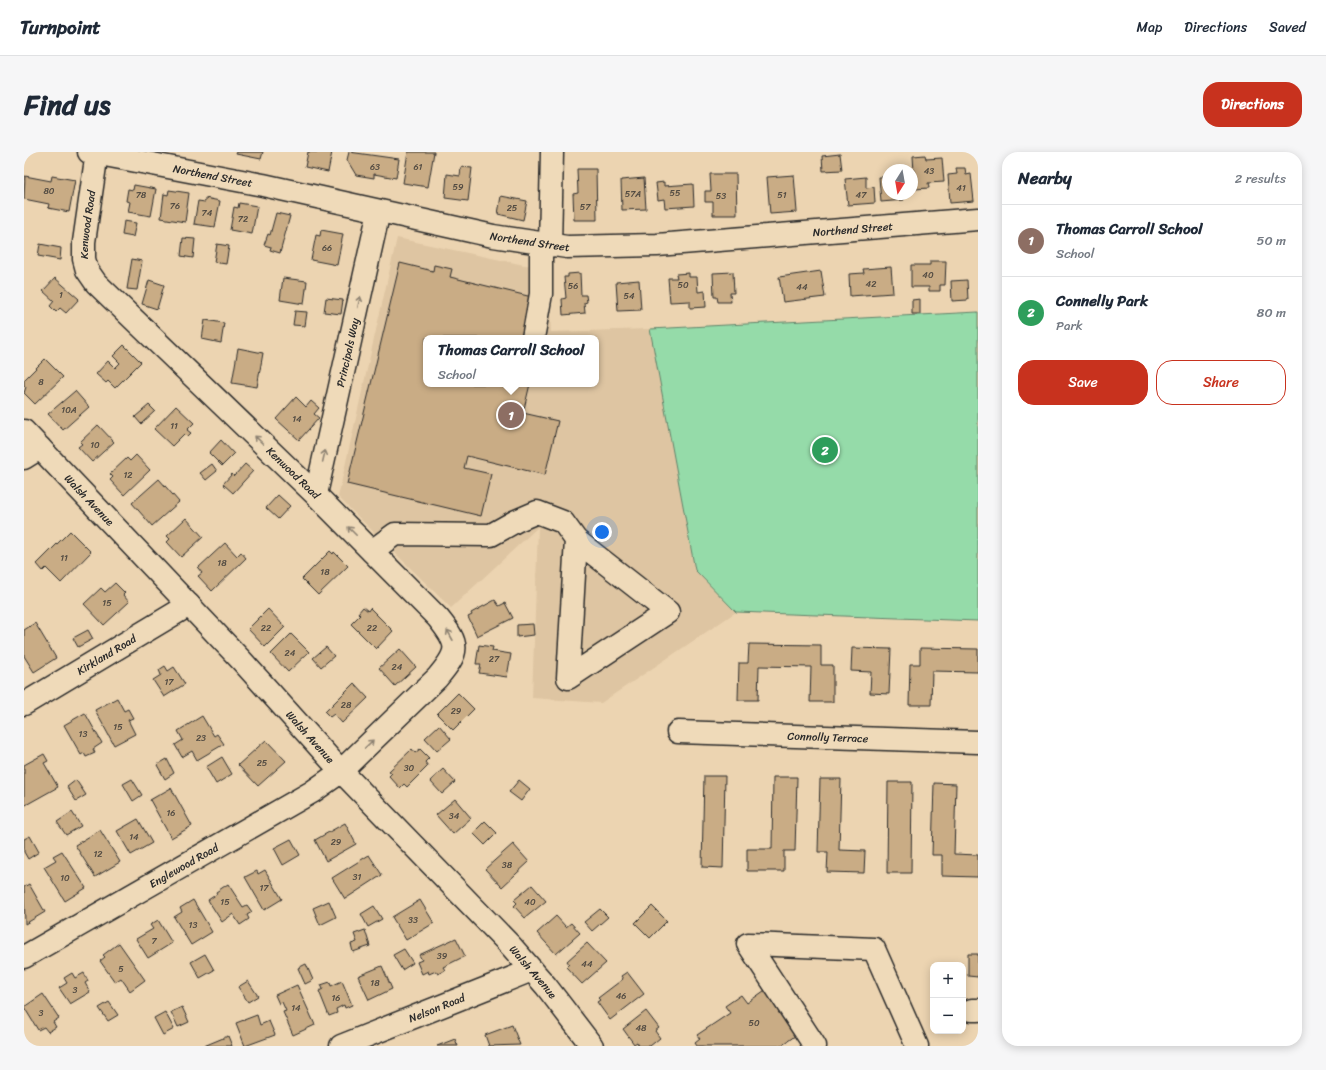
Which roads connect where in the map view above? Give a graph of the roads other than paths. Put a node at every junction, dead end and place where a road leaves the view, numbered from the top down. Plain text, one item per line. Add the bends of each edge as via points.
1 (552, 152) edge
2 (94, 153) edge
3 (379, 211) junction
4 (978, 219) edge
5 (546, 245) junction
6 (534, 335) edge
7 (24, 431) edge
8 (32, 453) edge
9 (316, 494) junction
10 (576, 540) junction
11 (372, 551) junction
12 (189, 605) junction
13 (24, 704) edge
14 (678, 732) dead end
15 (978, 742) edge
16 (341, 771) junction
17 (24, 958) edge
18 (532, 970) junction
19 (341, 1046) edge
20 (592, 1046) edge
21 (815, 1046) edge
22 (917, 1046) edge

1 - 5 street
2 - 3 street, Northend Street via 263,185
9 -> 2 street, Kenwood Road via 96,284 87,270 84,259
3 - 5 street, Northend Street
9 -> 3 street, Principals Way
4 - 5 street, Northend Street via 658,245
5 - 6 street
7 - 8 street, Walsh Avenue
8 - 12 street, Walsh Avenue
11 -> 9 street, Kenwood Road
10 - 10 street via 568,670 568,678 668,612
10 - 11 street via 563,522 538,512 491,535 395,534
16 -> 11 street, Kenwood Road via 437,678 446,667 455,647 453,636 438,618
12 - 13 street, Kirkland Road
12 - 16 street, Walsh Avenue
14 - 15 street, Connolly Terrace
16 - 17 street, Englewood Road via 312,792
16 - 18 street, Walsh Avenue
18 - 19 street, Nelson Road
18 - 20 street, Walsh Avenue
21 - 22 street via 748,944 874,949

